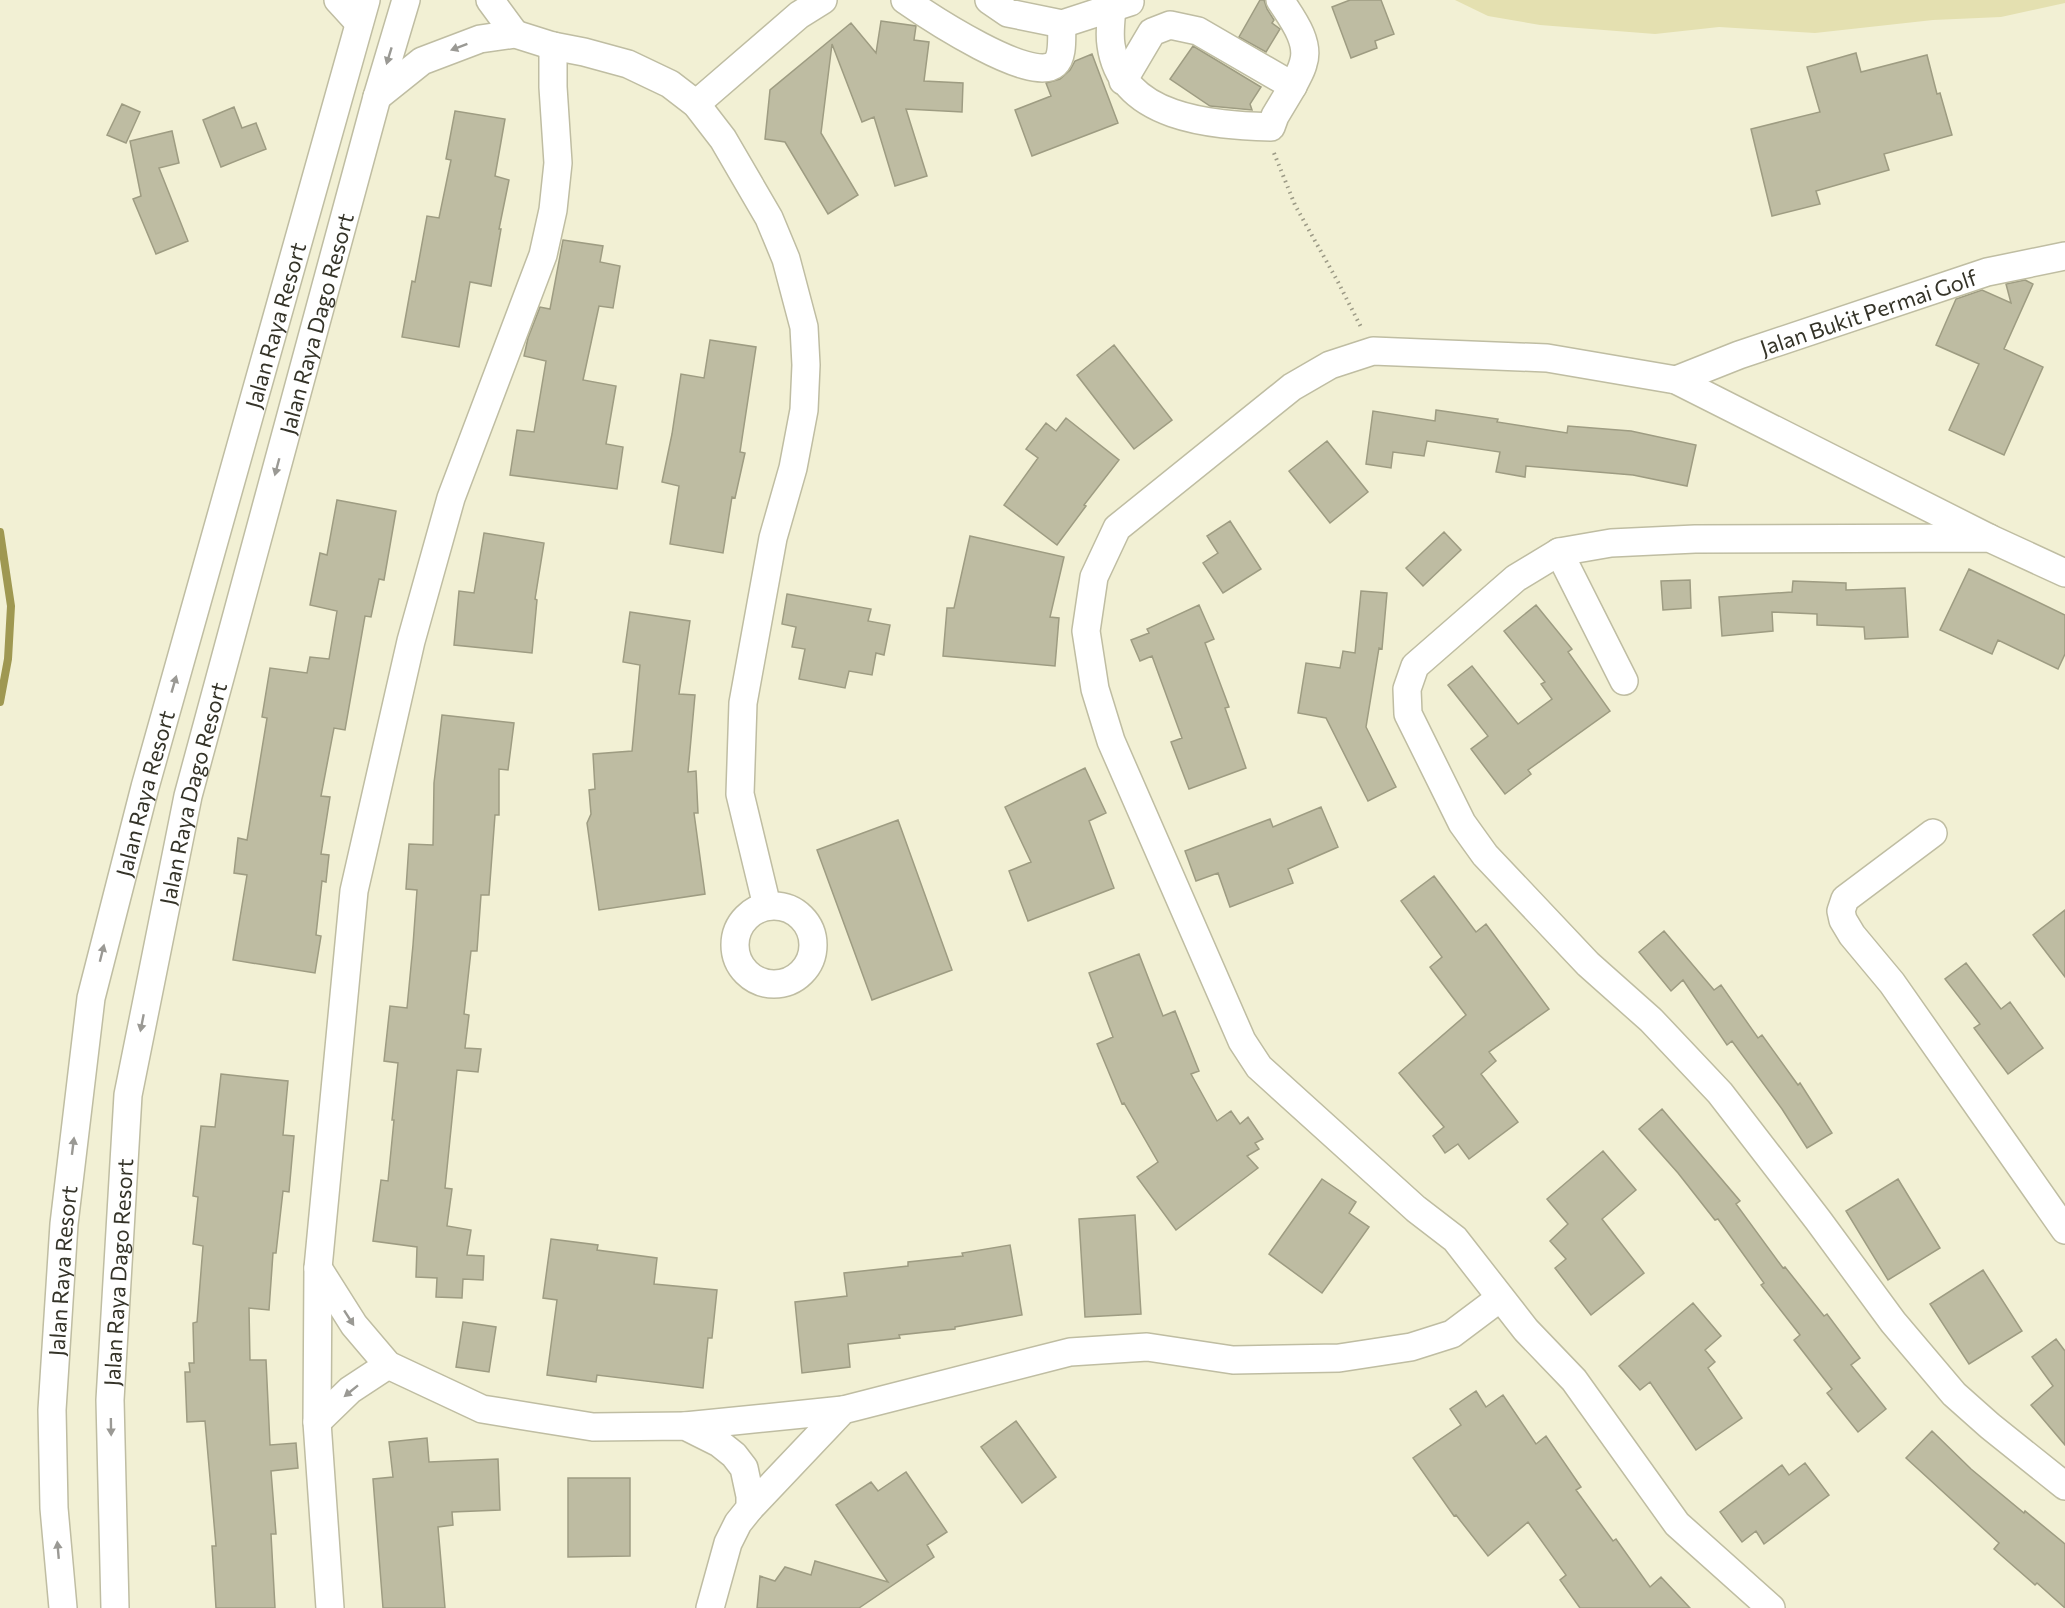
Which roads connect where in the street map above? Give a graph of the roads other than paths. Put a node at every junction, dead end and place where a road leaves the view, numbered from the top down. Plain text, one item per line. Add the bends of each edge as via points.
1 (338, 0) edge
2 (406, 0) edge
3 (490, 0) edge
4 (823, 0) edge
5 (905, 0) edge
6 (989, 0) edge
7 (1280, 0) edge
8 (362, 11) edge
9 (1062, 24) junction
10 (515, 34) junction
11 (553, 46) junction
12 (1124, 81) junction
13 (1293, 86) junction
14 (377, 97) junction
15 (696, 104) junction
16 (2065, 256) edge
17 (1676, 380) junction
18 (1989, 538) junction
19 (1559, 552) junction
20 (2065, 573) edge
21 (1624, 681) dead end
22 (1932, 833) dead end
23 (766, 906) dead end
24 (2065, 1230) edge
25 (318, 1268) junction
26 (1500, 1298) junction
27 (388, 1365) junction
28 (843, 1410) junction
29 (318, 1422) junction
30 (685, 1426) junction
31 (2065, 1486) edge
32 (750, 1508) junction
33 (63, 1608) edge
34 (115, 1608) edge
35 (330, 1608) edge
36 (710, 1608) edge
37 (1771, 1608) edge

1 - 8 street
2 -> 14 street, Jalan Raya Dago Resort
3 - 10 street
4 - 15 street via 799,15
5 - 9 street via 934,20 1023,66 1053,66 1059,58
6 - 9 street via 1008,13
7 - 13 street via 1291,15 1304,49 1304,62
33 -> 8 street, Jalan Raya Resort via 54,1509 52,1410 64,1224 91,998 145,787
9 - 12 street via 1121,5 1110,44
10 - 11 street
10 -> 14 street via 480,39 422,61
11 - 15 street via 628,64 670,84
11 - 25 street via 558,163 543,255 451,498 411,641 354,891
12 - 13 street via 1146,101 1188,118 1271,127
12 - 13 street via 1152,32 1170,25 1198,31
14 -> 34 street, Jalan Raya Dago Resort via 188,796 128,1095 110,1400
15 - 23 street via 723,139 769,218 786,259 804,327 804,410 773,538 743,703 740,794
16 - 17 street, Jalan Bukit Permai Golf via 1987,272
17 - 18 street
17 - 26 street via 1547,358 1373,351 1330,365 1292,387 1117,528 1094,577 1086,631 1095,689 1111,741 1242,1041 1259,1068 1408,1202 1455,1239
18 - 19 street via 1695,539 1611,543
18 - 20 street
19 - 21 street
19 - 31 street via 1516,578 1415,666 1407,689 1408,714 1462,823 1493,863 1588,964 1651,1020 1720,1093 1893,1322 1954,1394
22 - 24 street via 1845,899 1843,920 1892,983
25 -> 27 street via 354,1325
25 - 29 street
26 - 28 street via 1452,1334 1411,1347 1339,1358 1233,1360 1147,1347 1070,1352
26 - 37 street via 1574,1380 1677,1524
27 -> 29 street via 350,1390
27 - 30 street via 482,1409 593,1427
28 - 30 street
28 - 32 street
29 - 35 street
30 - 32 street via 734,1455 744,1468
32 - 36 street via 728,1543

